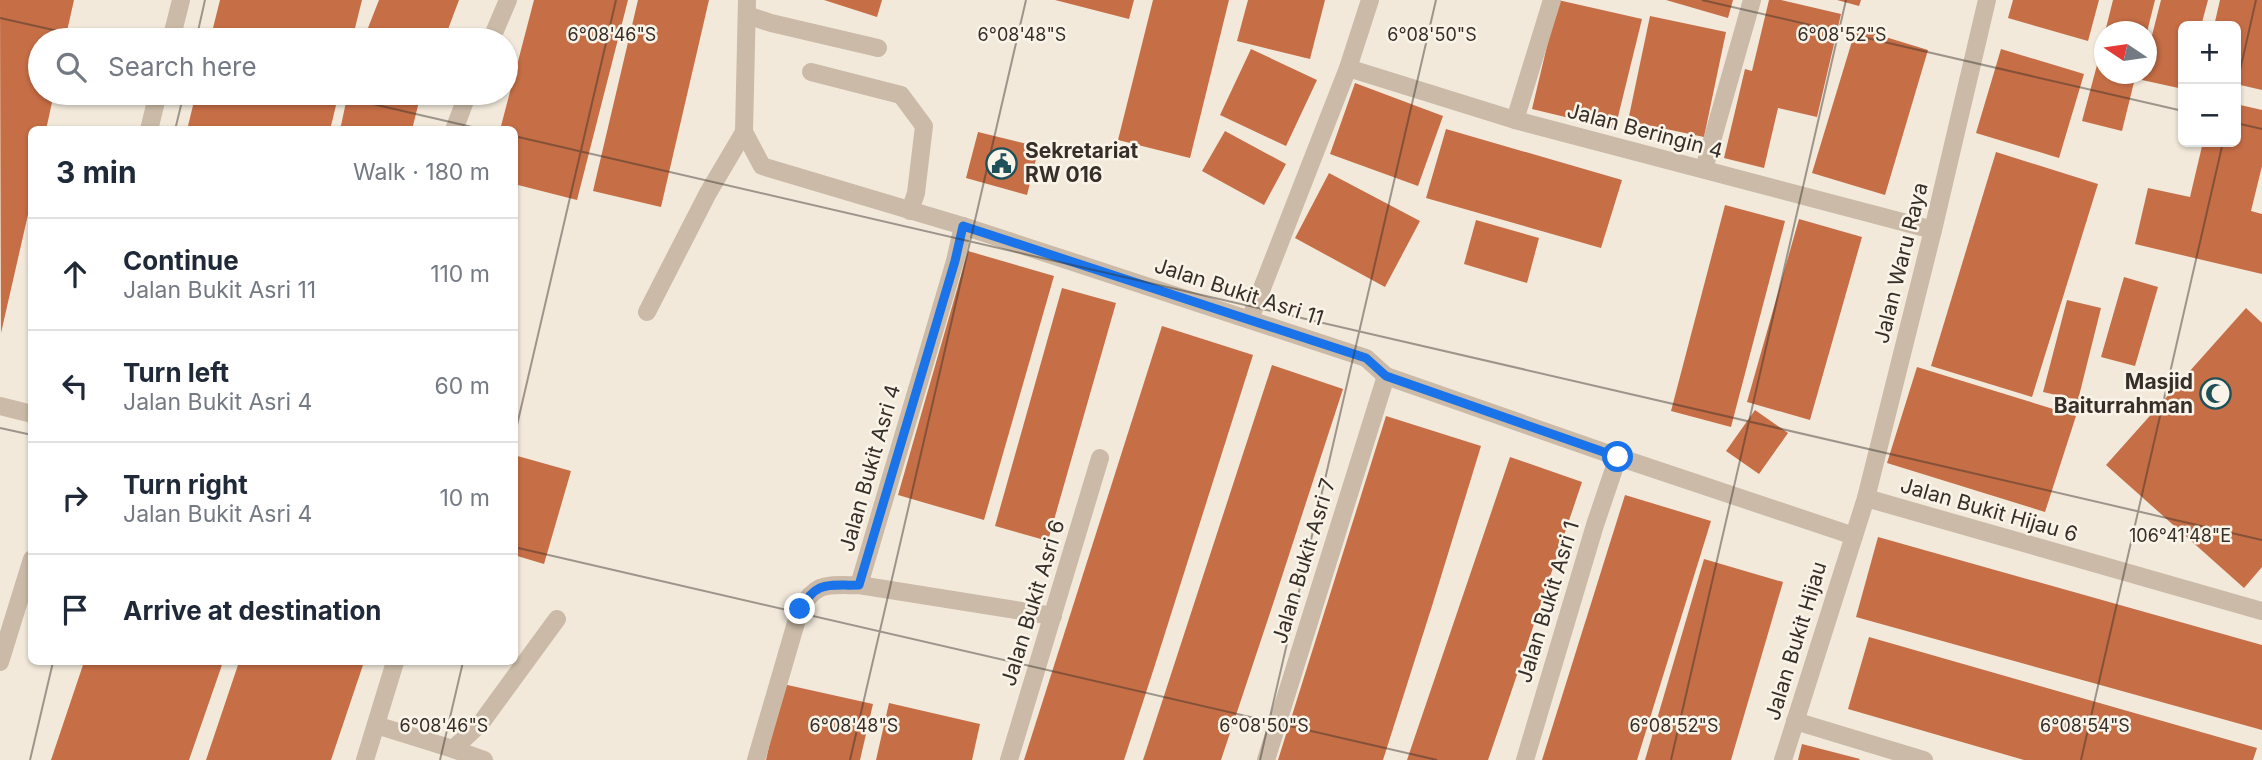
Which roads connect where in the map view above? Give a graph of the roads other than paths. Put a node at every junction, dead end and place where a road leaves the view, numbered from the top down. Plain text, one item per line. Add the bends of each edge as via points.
1 (181, 0) edge
2 (508, 0) edge
3 (1370, 0) edge
4 (1552, 0) edge
5 (1752, 0) edge
6 (1987, 0) edge
7 (747, 7) edge
8 (174, 28) edge
9 (496, 28) edge
10 (878, 48) dead end
11 (1348, 68) junction
12 (811, 72) dead end
13 (155, 105) edge
14 (463, 105) edge
15 (1515, 120) junction
16 (150, 126) edge
17 (456, 126) edge
18 (744, 132) junction
19 (1704, 169) junction
20 (910, 211) junction
21 (963, 226) junction
22 (1933, 230) junction
23 (647, 312) dead end
24 (1250, 319) junction
25 (1386, 376) junction
26 (0, 406) edge
27 (28, 413) edge
28 (1618, 457) junction
29 (1100, 458) dead end
30 (1866, 498) junction
31 (1854, 536) junction
32 (28, 572) edge
33 (859, 585) junction
34 (2262, 611) edge
35 (1053, 616) junction
36 (557, 619) dead end
37 (0, 662) edge
38 (394, 665) edge
39 (1795, 721) junction
40 (376, 725) junction
41 (453, 749) junction
42 (365, 760) edge
43 (484, 760) edge
44 (756, 760) edge
45 (1009, 760) edge
46 (1266, 760) edge
47 (1525, 760) edge
48 (1783, 760) edge
49 (1924, 760) edge

1 - 8 street
2 - 9 street
3 - 11 street
4 - 15 street
5 - 19 street
6 - 22 street, Jalan Waru Raya
7 - 10 street via 771,23
7 - 18 street, Jalan Bukit Asri 11
11 - 15 street, Jalan Beringin 4
11 - 24 street
12 - 20 street via 901,95 924,126
13 - 16 street
14 - 17 street
15 - 19 street, Jalan Beringin 4
18 - 20 street, Jalan Bukit Asri 11 via 762,166
18 - 23 street
19 - 22 street, Jalan Beringin 4
20 - 21 street, Jalan Bukit Asri 11
21 - 24 street, Jalan Bukit Asri 11
21 - 33 street, Jalan Bukit Asri 4
22 - 30 street, Jalan Waru Raya
24 - 25 street, Jalan Bukit Asri 11 via 1366,358
25 - 28 street, Jalan Bukit Asri 11
25 - 46 street, Jalan Bukit Asri 7
26 - 27 street
28 - 31 street, Jalan Bukit Asri 11
28 - 47 street, Jalan Bukit Asri 1
29 - 35 street, Jalan Bukit Asri 6
30 - 31 street, Jalan Waru Raya
30 - 34 street, Jalan Bukit Hijau 6
31 - 39 street, Jalan Bukit Hijau
32 - 37 street
33 - 35 street
33 - 44 street, Jalan Bukit Asri 4 via 811,591 800,609
35 - 45 street, Jalan Bukit Asri 6
36 - 41 street via 481,723
38 - 40 street
39 - 48 street, Jalan Bukit Hijau
39 - 49 street
40 - 41 street
40 - 42 street
41 - 43 street

